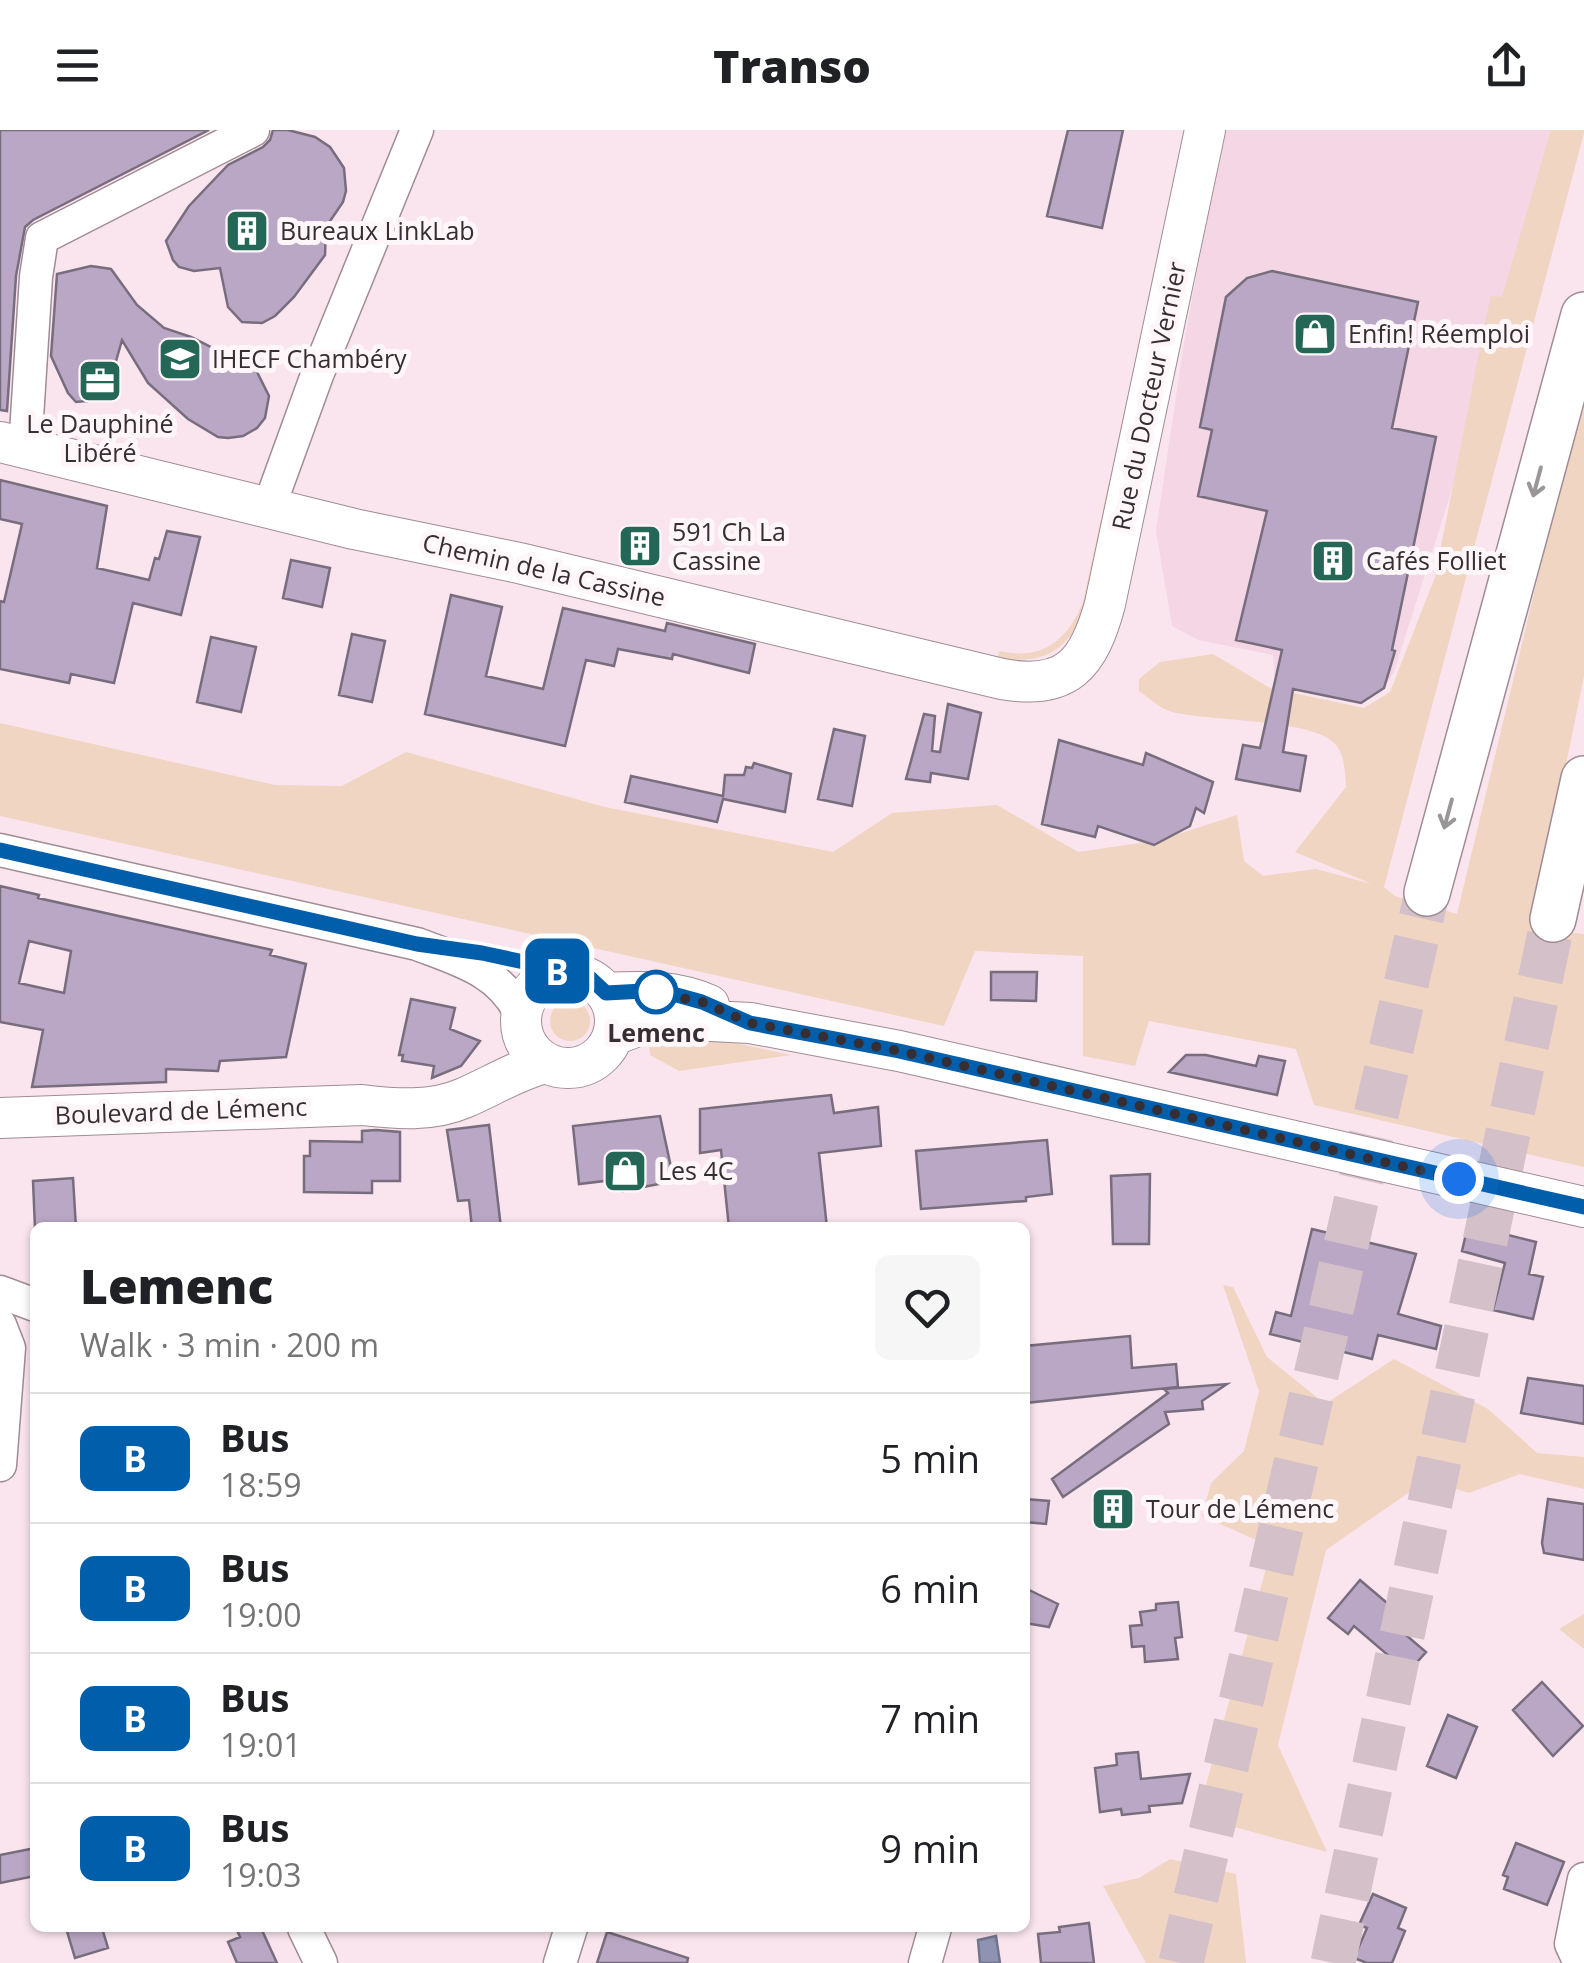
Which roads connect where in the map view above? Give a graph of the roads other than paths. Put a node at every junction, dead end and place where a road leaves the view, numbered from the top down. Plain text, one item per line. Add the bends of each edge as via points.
1 (252, 130) edge
2 (417, 130) edge
3 (1204, 130) edge
4 (1584, 296) edge
5 (1584, 316) edge
6 (1563, 388) junction
7 (12, 445) edge
8 (269, 507) junction
9 (1084, 659) joint
10 (1584, 779) edge
11 (0, 850) edge
12 (1427, 894) tunnel mouth
13 (1553, 919) tunnel mouth
14 (606, 993) junction
15 (521, 1022) junction
16 (750, 1023) junction
17 (614, 1035) junction
18 (545, 1063) junction
19 (362, 1106) junction
20 (0, 1118) edge
21 (1584, 1207) edge
22 (0, 1292) edge
23 (30, 1303) edge
24 (15, 1344) edge
25 (0, 1465) edge
26 (1584, 1879) edge
27 (306, 1932) edge
28 (570, 1932) edge
29 (934, 1932) edge
30 (320, 1963) edge
31 (560, 1963) edge
32 (925, 1963) edge
33 (1580, 1963) edge

1 - 7 street via 42,238
2 - 8 street
3 - 9 main road, Rue du Docteur Vernier via 1105,604
4 - 6 highway
5 - 6 highway
6 -> 12 highway
7 - 8 main road, Chemin de la Cassine
8 - 9 main road, Chemin de la Cassine via 1002,679 1046,680
10 - 13 highway
11 - 15 street via 417,944 480,968 513,998
14 - 15 main road via 580,974 552,976 526,998
14 - 16 main road via 673,994
14 - 17 main road
15 - 18 main road via 525,1042
15 - 19 main road, Boulevard de Lémenc via 467,1080
16 - 17 main road via 672,1019
16 - 21 main road
17 - 18 main road via 593,1062 578,1068
18 - 19 main road, Boulevard de Lémenc via 441,1105
19 - 20 main road, Boulevard de Lémenc
22 - 23 street
24 - 25 street
26 - 33 street via 1570,1944
27 - 30 street
28 - 31 street
29 - 32 street

